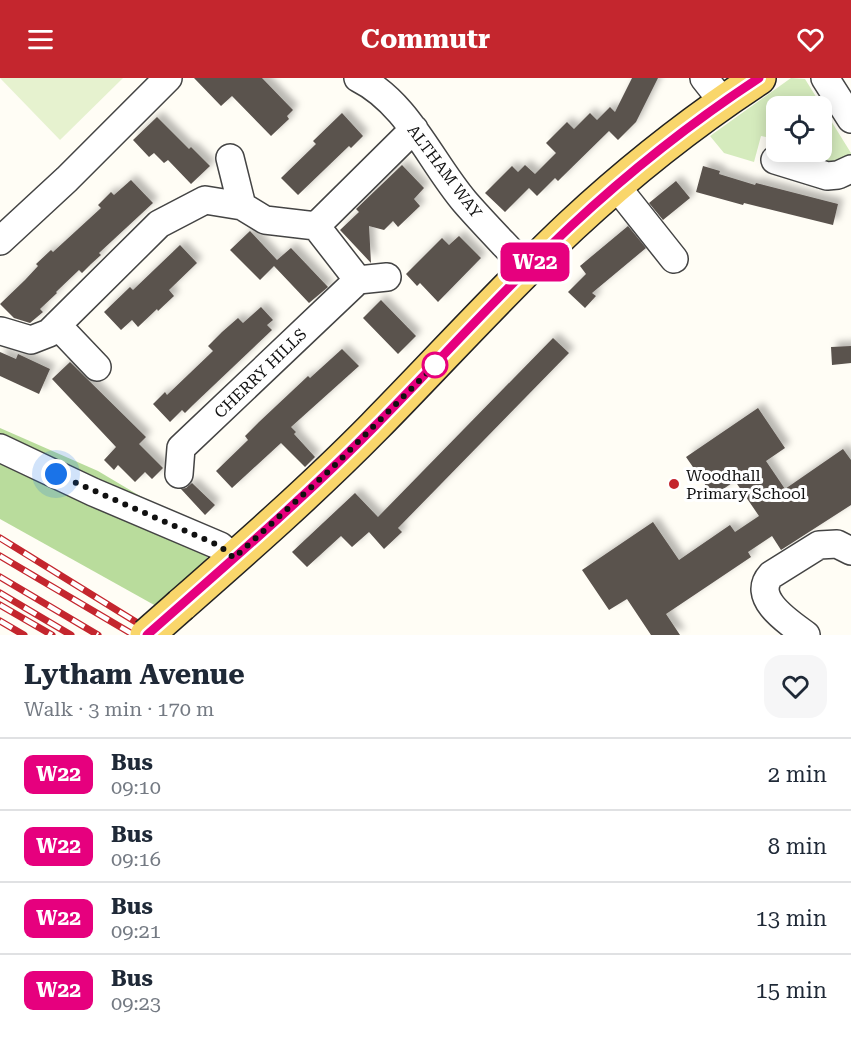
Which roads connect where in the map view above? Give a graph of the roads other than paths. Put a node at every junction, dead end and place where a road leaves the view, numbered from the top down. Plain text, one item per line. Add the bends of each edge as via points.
1 (168, 78) edge
2 (358, 78) edge
3 (759, 78) edge
4 (825, 78) edge
5 (713, 90) edge
6 (851, 119) edge
7 (414, 129) junction
8 (230, 158) dead end
9 (782, 162) edge
10 (851, 169) edge
11 (616, 186) junction
12 (242, 206) junction
13 (315, 225) junction
14 (0, 241) edge
15 (674, 259) dead end
16 (528, 270) junction
17 (387, 277) dead end
18 (358, 280) junction
19 (53, 329) junction
20 (1, 331) edge
21 (97, 367) dead end
22 (0, 448) edge
23 (179, 474) dead end
24 (851, 551) edge
25 (234, 558) junction
26 (147, 635) edge
27 (806, 635) edge

1 - 14 street
2 - 7 street, ALTHAM WAY via 388,97
3 - 5 main road
4 - 6 street
5 - 11 main road
7 - 13 street
7 - 16 street, ALTHAM WAY via 465,201
8 - 12 street
9 - 10 street via 827,176 838,176
11 - 15 street
11 - 16 main road
12 - 13 street via 266,220
12 - 19 street via 205,200 159,224
13 - 18 street
16 - 25 main road via 372,429
17 - 18 street
18 - 23 street, CHERRY HILLS via 181,448
19 - 20 street via 31,340
19 - 21 street
22 - 25 street via 220,546
24 - 27 street via 837,544 819,545 766,580 765,594 773,608
25 - 26 main road, bridge

